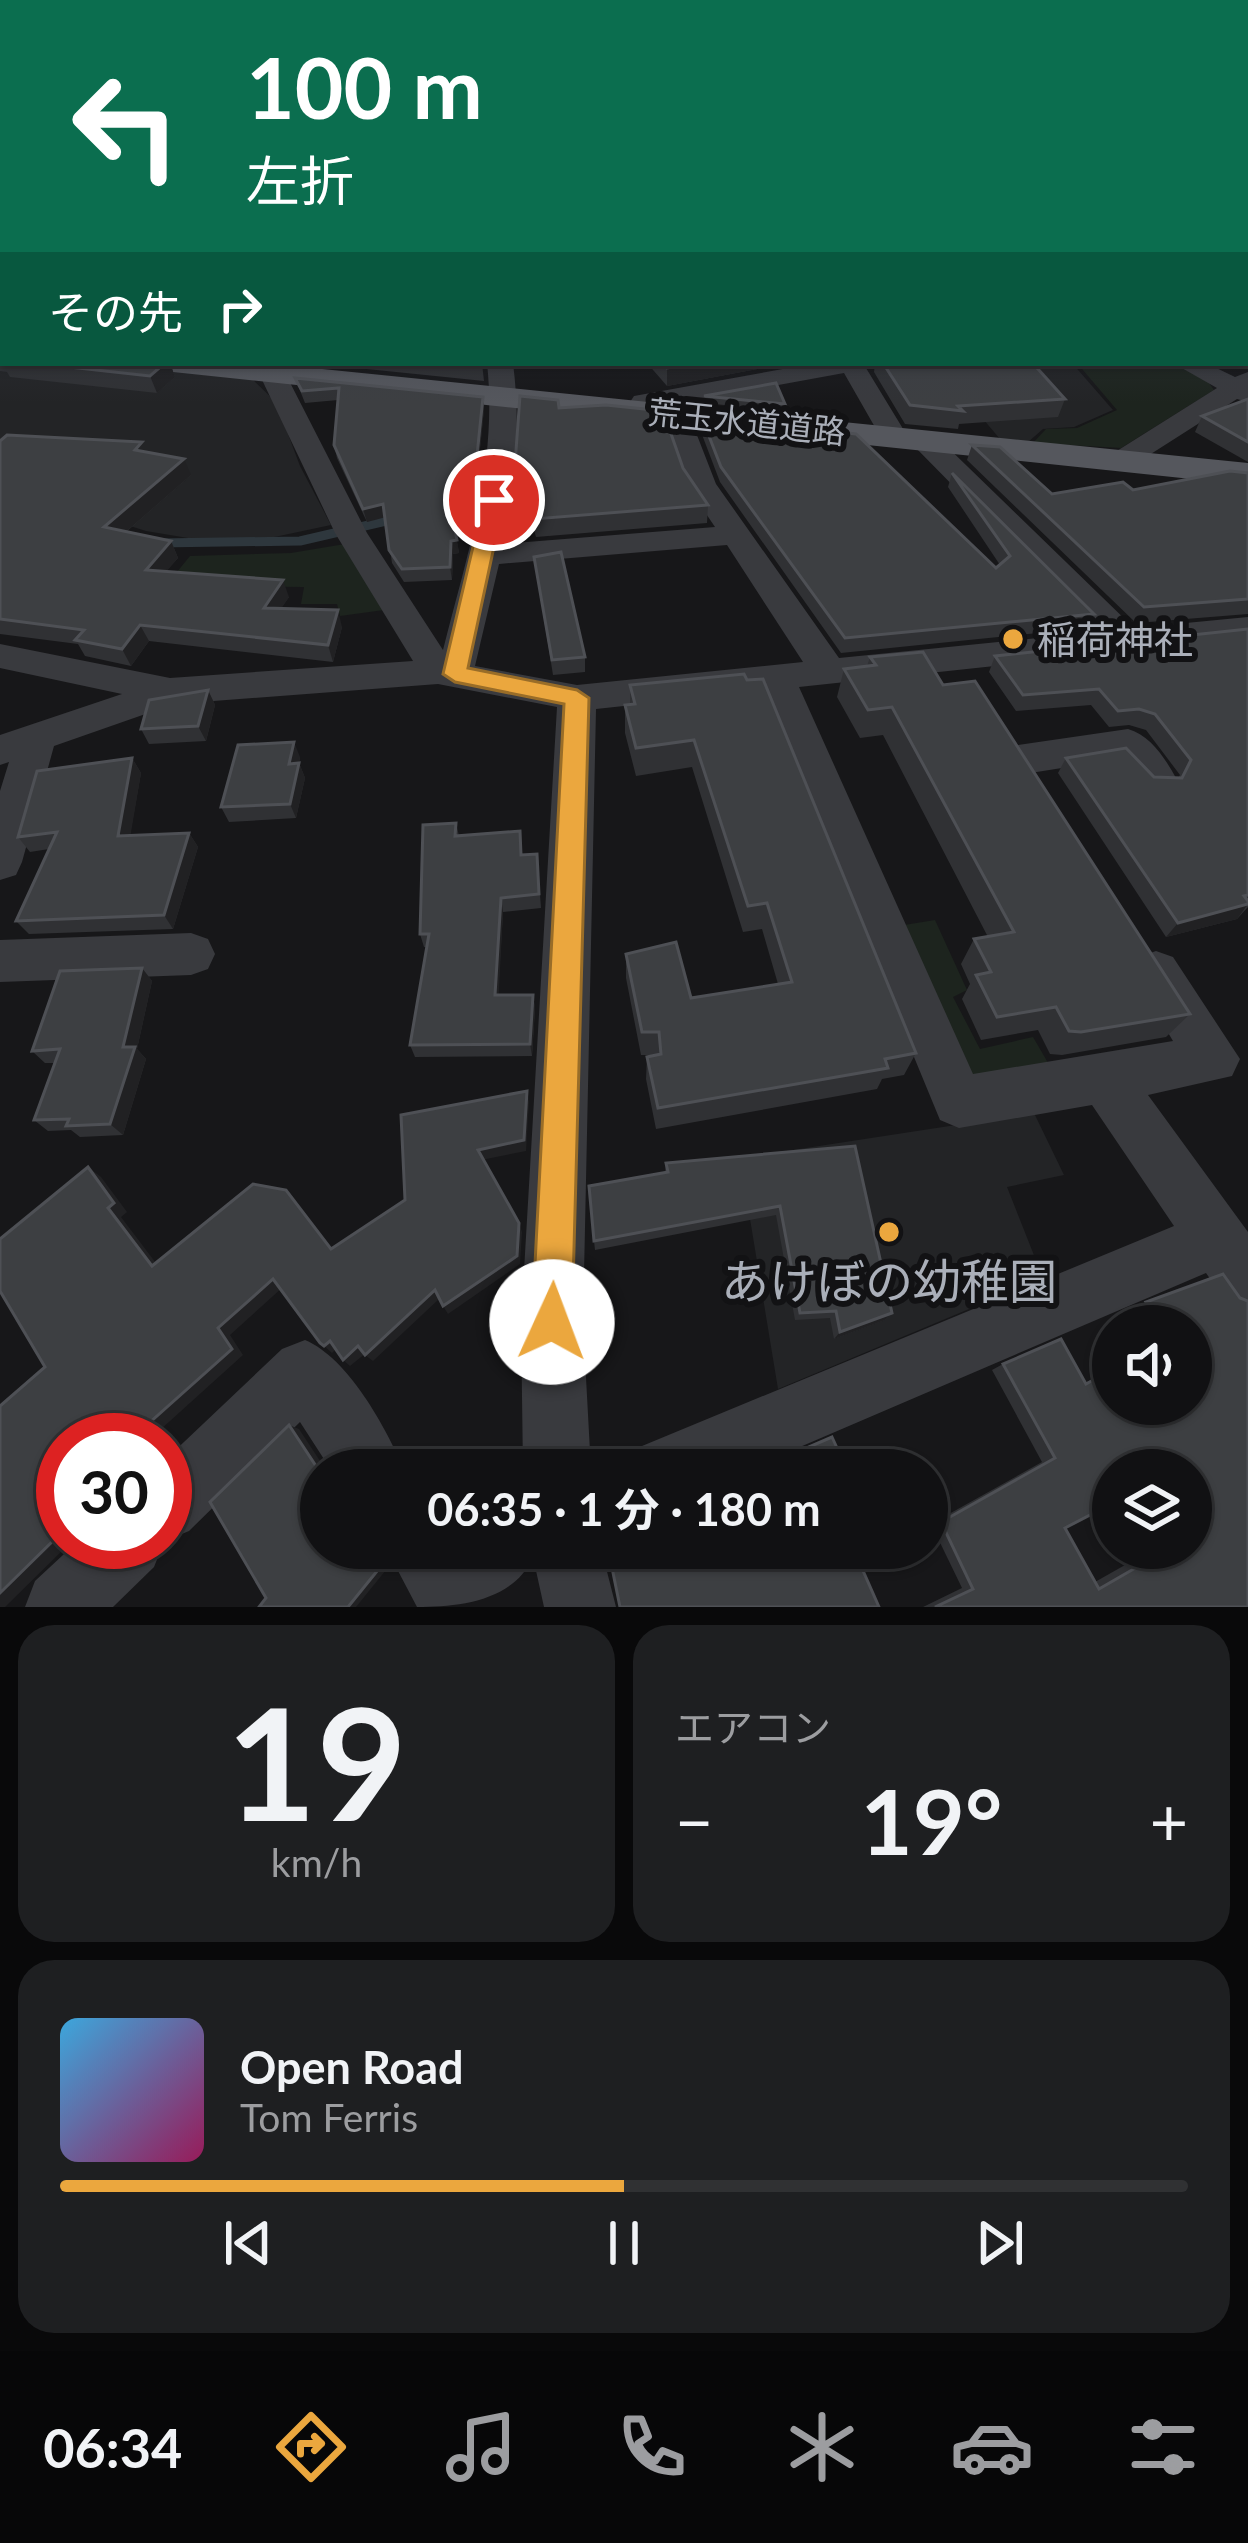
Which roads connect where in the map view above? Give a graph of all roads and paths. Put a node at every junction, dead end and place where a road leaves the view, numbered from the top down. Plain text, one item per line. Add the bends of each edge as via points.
1 (231, 366) edge
2 (501, 366) edge
3 (830, 366) edge
4 (843, 366) edge
5 (1193, 366) edge
6 (269, 368) edge
7 (1244, 387) edge
8 (507, 398) junction
9 (612, 406) junction
10 (675, 412) junction
11 (909, 439) junction
12 (1122, 460) junction
13 (1240, 478) edge
14 (735, 535) junction
15 (481, 556) junction
16 (1248, 628) edge
17 (1126, 641) junction
18 (0, 656) edge
19 (829, 672) junction
20 (446, 673) junction
21 (776, 677) junction
22 (171, 691) junction
23 (577, 698) junction
24 (998, 727) junction
25 (18, 744) edge
26 (1155, 778) edge
27 (0, 862) edge
28 (1129, 931) edge
29 (191, 954) dead end
30 (0, 961) edge
31 (1104, 1078) junction
32 (1231, 1261) edge
33 (356, 1449) edge
34 (555, 1449) edge
35 (723, 1449) edge
36 (192, 1481) edge
37 (101, 1569) edge
38 (435, 1569) edge
39 (466, 1569) edge
40 (571, 1569) edge
41 (61, 1607) edge
42 (580, 1607) edge

1 - 6 main road, 荒玉水道道路
2 - 8 street
3 - 9 street
4 - 11 street
5 - 7 street
6 - 8 main road, 荒玉水道道路
6 - 20 street via 349,530
7 - 12 street
8 - 9 main road, 荒玉水道道路
8 - 15 street
9 - 10 main road, 荒玉水道道路
10 - 11 main road, 荒玉水道道路
10 - 14 street via 699,479
11 - 12 main road, 荒玉水道道路
11 - 17 street
12 - 13 main road, 荒玉水道道路
14 - 15 street
14 - 19 street
15 - 20 street
16 - 17 street
17 - 24 street
18 - 22 street
19 - 21 street
19 - 24 street
20 - 22 street
20 - 23 street
21 - 23 street
21 - 31 street via 959,1102
22 - 25 street
23 - 34 street via 552,1322
24 - 26 street via 1128,743
25 - 27 street
28 - 31 street via 1214,1059
29 - 30 street
31 - 32 street
32 - 35 street
33 - 36 street via 305,1372
37 - 41 street
38 - 39 street via 443,1582
40 - 42 street

